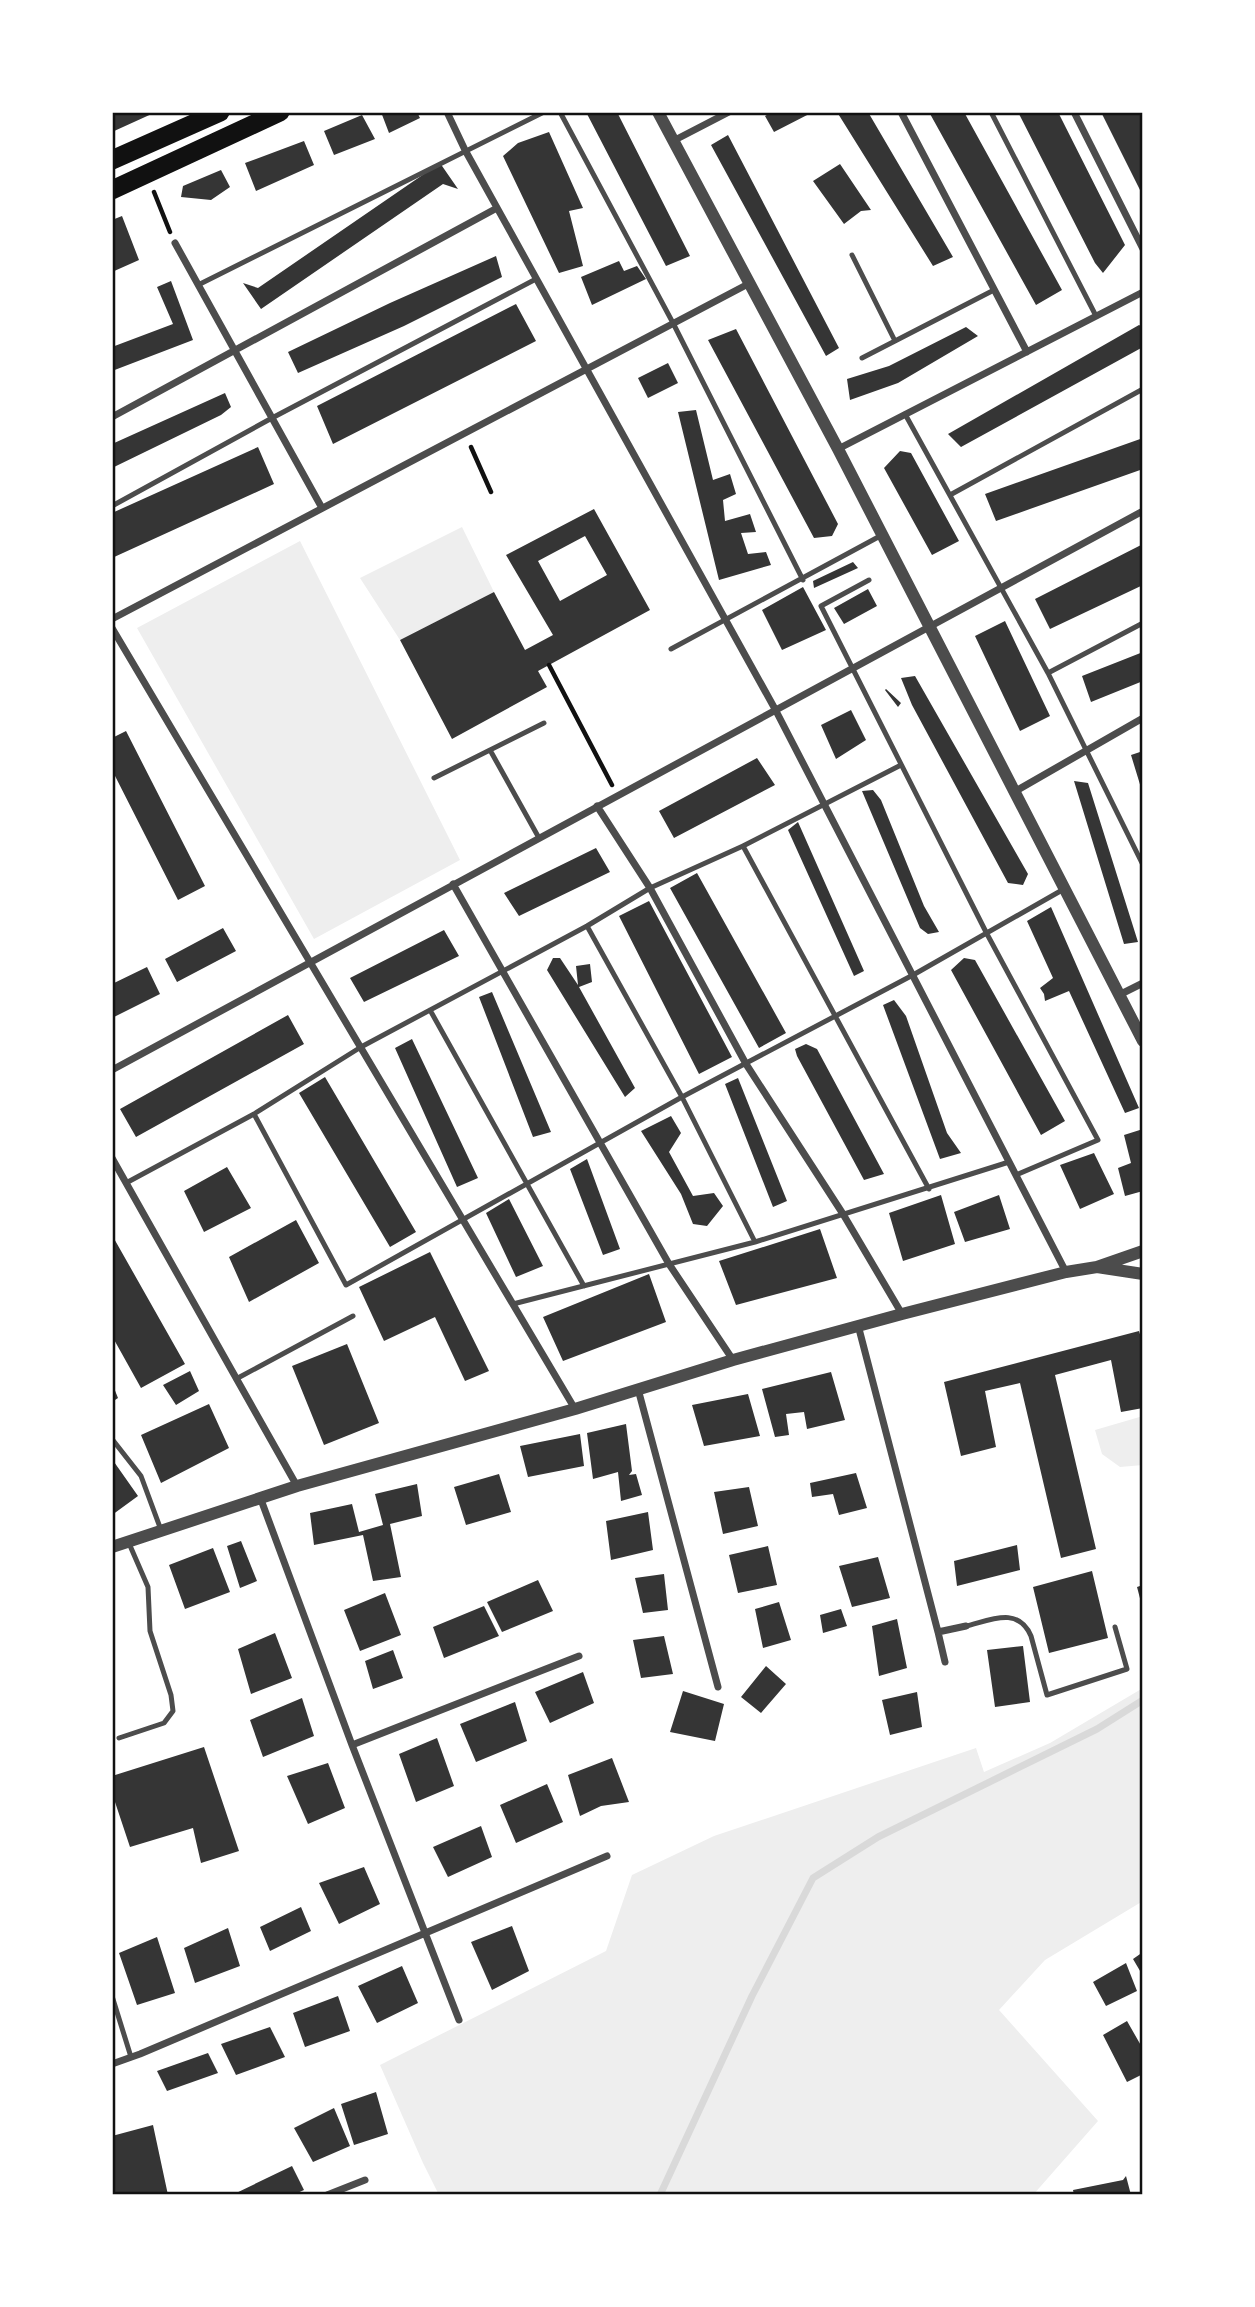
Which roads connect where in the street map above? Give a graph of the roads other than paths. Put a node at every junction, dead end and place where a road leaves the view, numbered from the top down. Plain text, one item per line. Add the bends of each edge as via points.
1 (220, 112) edge
2 (280, 112) edge
3 (447, 112) edge
4 (544, 112) edge
5 (560, 112) edge
6 (658, 112) edge
7 (729, 112) edge
8 (901, 112) edge
9 (991, 112) edge
10 (1074, 112) edge
11 (673, 141) junction
12 (464, 150) junction
13 (112, 160) edge
14 (112, 190) edge
15 (497, 208) junction
16 (175, 243) road end
17 (1143, 249) edge
18 (852, 255) dead end
19 (536, 279) junction
20 (750, 283) junction
21 (198, 285) junction
22 (994, 290) junction
23 (1143, 292) edge
24 (1096, 316) junction
25 (673, 323) junction
26 (895, 341) junction
27 (235, 351) junction
28 (1027, 352) junction
29 (862, 358) dead end
30 (586, 369) junction
31 (1143, 389) edge
32 (905, 414) junction
33 (112, 417) edge
34 (272, 418) junction
35 (838, 449) junction
36 (950, 495) junction
37 (112, 506) edge
38 (322, 508) junction
39 (1143, 511) edge
40 (882, 535) junction
41 (803, 580) junction
42 (869, 580) dead end
43 (1000, 588) junction
44 (112, 619) edge
45 (726, 621) junction
46 (1143, 623) edge
47 (929, 626) junction
48 (112, 628) edge
49 (671, 649) dead end
50 (851, 668) junction
51 (1048, 673) junction
52 (775, 709) junction
53 (1143, 719) edge
54 (544, 723) dead end
55 (490, 750) junction
56 (1087, 750) junction
57 (901, 765) junction
58 (434, 778) dead end
59 (1014, 792) junction
60 (825, 805) junction
61 (597, 806) junction
62 (539, 838) junction
63 (743, 846) junction
64 (1143, 866) edge
65 (453, 884) junction
66 (650, 888) junction
67 (1064, 889) junction
68 (587, 926) junction
69 (987, 934) junction
70 (310, 962) junction
71 (503, 971) junction
72 (913, 975) junction
73 (1143, 983) edge
74 (1119, 995) junction
75 (430, 1010) junction
76 (835, 1016) junction
77 (1143, 1041) edge
78 (360, 1047) junction
79 (746, 1064) junction
80 (112, 1070) edge
81 (682, 1097) junction
82 (254, 1114) junction
83 (600, 1143) junction
84 (112, 1158) edge
85 (1009, 1162) junction
86 (1016, 1175) junction
87 (126, 1183) junction
88 (527, 1183) junction
89 (929, 1189) junction
90 (843, 1214) junction
91 (462, 1219) junction
92 (755, 1242) junction
93 (1143, 1251) edge
94 (669, 1264) junction
95 (1097, 1267) junction
96 (1066, 1272) junction
97 (1143, 1275) edge
98 (584, 1286) junction
99 (513, 1304) junction
100 (902, 1314) junction
101 (353, 1316) dead end
102 (858, 1325) junction
103 (733, 1360) junction
104 (236, 1379) junction
105 (638, 1389) junction
106 (575, 1409) junction
107 (112, 1439) edge
108 (297, 1486) junction
109 (260, 1497) junction
110 (160, 1530) junction
111 (128, 1541) junction
112 (112, 1547) edge
113 (966, 1626) joint
114 (1115, 1627) dead end
115 (938, 1632) junction
116 (579, 1656) dead end
117 (944, 1662) dead end
118 (718, 1688) dead end
119 (119, 1738) dead end
120 (352, 1745) junction
121 (607, 1856) dead end
122 (424, 1932) junction
123 (112, 1996) edge
124 (459, 2020) dead end
125 (131, 2057) junction
126 (112, 2064) edge
127 (365, 2180) dead end
128 (327, 2195) edge

1 - 13 highway
2 - 14 highway
3 - 12 street
4 - 12 lane
5 - 25 lane
6 - 11 street
7 - 11 street
8 - 22 street
9 - 24 lane
10 - 17 street
11 - 20 street
12 - 15 street
12 - 21 lane
15 - 19 street
15 - 27 street
16 - 21 street
18 - 26 lane
19 - 30 street
19 - 34 lane
20 - 25 street
20 - 35 street
21 - 27 street
22 - 26 lane
22 - 28 street
23 - 24 street
24 - 28 street
25 - 30 street
25 - 41 lane
26 - 29 lane
27 - 33 street
27 - 34 street
28 - 32 street
30 - 38 street
30 - 45 street
31 - 36 lane
32 - 35 street
32 - 36 lane
34 - 37 lane
34 - 38 street
35 - 40 street
36 - 43 lane
38 - 44 street
39 - 43 street
40 - 41 lane
40 - 47 street
41 - 45 lane
42 - 50 lane via 821,606
43 - 47 street
43 - 51 lane
45 - 49 lane
45 - 52 street
46 - 51 lane
47 - 50 street
47 - 59 street
48 - 70 street
50 - 52 street
50 - 57 lane
51 - 56 lane
52 - 60 street
52 - 61 street
53 - 56 street
54 - 55 lane
55 - 58 lane
55 - 62 lane
56 - 59 street
56 - 64 lane
57 - 60 lane
57 - 69 lane
59 - 67 street
60 - 63 lane
60 - 72 street
61 - 62 street
61 - 66 street
62 - 65 street
63 - 66 lane
63 - 76 lane
65 - 70 street
65 - 71 street
66 - 68 lane
66 - 79 street
67 - 69 lane
67 - 74 street
68 - 71 lane
68 - 81 lane
69 - 72 lane
69 - 86 lane via 1098,1140
70 - 78 street
70 - 80 street
71 - 75 lane
71 - 83 street
72 - 76 lane
72 - 85 street
73 - 74 street
74 - 77 street
75 - 78 lane
75 - 88 lane
76 - 79 lane
76 - 89 lane
78 - 82 lane
78 - 91 street
79 - 81 lane
79 - 90 street
81 - 83 lane
81 - 92 lane
82 - 87 lane
82 - 91 lane via 346,1285
83 - 88 lane
83 - 94 street
84 - 87 street
85 - 86 street
85 - 89 lane
86 - 96 street
87 - 104 street
88 - 91 lane
88 - 98 lane
89 - 90 lane
90 - 92 lane
90 - 100 street
91 - 99 street
92 - 94 lane
93 - 95 street
94 - 98 lane
94 - 103 street
95 - 96 street
95 - 97 street
96 - 100 street
98 - 99 lane
99 - 106 street
100 - 102 street
101 - 104 lane
102 - 103 street
102 - 115 street
103 - 105 street
104 - 108 street
105 - 106 street
105 - 118 street
106 - 108 street
107 - 110 lane via 141,1476
108 - 109 street
109 - 110 street
109 - 120 street
110 - 111 street
111 - 112 street
111 - 119 lane via 148,1587 150,1632 173,1712 163,1723
113 - 114 lane via 1002,1617 1020,1620 1031,1636 1047,1695 1127,1669
113 - 115 street
115 - 117 street
116 - 120 street
120 - 122 street
121 - 122 street
122 - 124 street
122 - 125 street
123 - 125 lane
125 - 126 street
127 - 128 street

